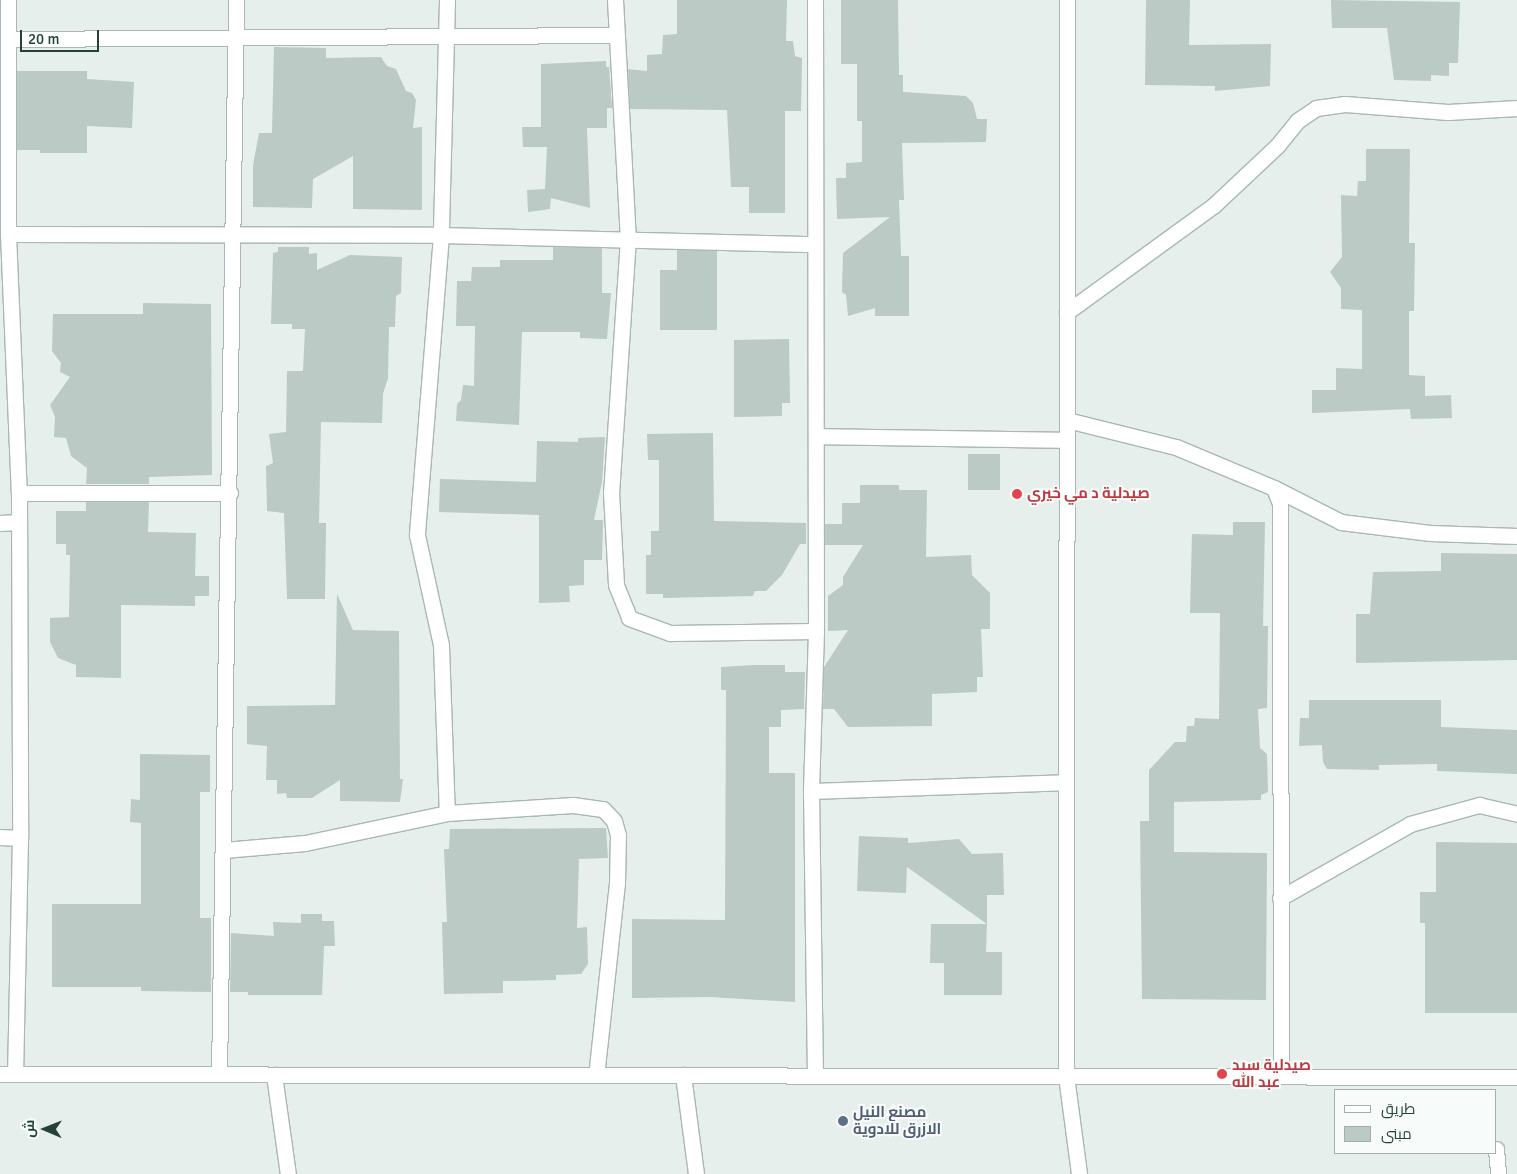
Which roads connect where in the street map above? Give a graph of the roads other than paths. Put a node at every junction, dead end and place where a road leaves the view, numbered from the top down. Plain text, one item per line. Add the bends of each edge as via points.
1 (8, 0) edge
2 (236, 0) edge
3 (447, 0) edge
4 (614, 0) edge
5 (815, 0) edge
6 (1067, 0) edge
7 (447, 34) junction
8 (237, 35) junction
9 (615, 35) junction
10 (10, 39) junction
11 (1517, 108) edge
12 (8, 234) junction
13 (234, 234) junction
14 (440, 235) junction
15 (628, 238) junction
16 (815, 244) junction
17 (1067, 312) junction
18 (1067, 420) junction
19 (816, 436) junction
20 (1067, 440) junction
21 (1274, 488) junction
22 (19, 493) junction
23 (230, 493) junction
24 (19, 522) junction
25 (0, 523) edge
26 (1517, 536) edge
27 (816, 630) junction
28 (1064, 782) junction
29 (811, 791) junction
30 (447, 813) junction
31 (1517, 814) edge
32 (0, 838) edge
33 (20, 838) junction
34 (224, 850) junction
35 (1280, 898) junction
36 (8, 1074) edge
37 (219, 1074) junction
38 (274, 1074) junction
39 (596, 1075) junction
40 (683, 1075) junction
41 (816, 1076) junction
42 (1066, 1076) junction
43 (1281, 1076) junction
44 (1517, 1077) edge
45 (1489, 1084) edge
46 (1496, 1154) edge
47 (288, 1174) edge
48 (696, 1174) edge
49 (1079, 1174) edge
50 (1498, 1174) edge

1 - 10 street
2 - 8 street
3 - 7 street
4 - 9 street
5 - 16 street
6 - 17 street
7 - 8 street
7 - 9 street
7 - 14 street
8 - 10 street
8 - 13 street
9 - 15 street
10 - 12 street
11 - 17 street via 1448,112 1345,104 1316,108 1297,121 1277,146 1212,206
12 - 13 street
12 - 22 street
13 - 14 street
13 - 23 street
14 - 15 street
14 - 30 street via 417,535 441,645
15 - 16 street
15 - 27 street via 611,492 616,585 629,618 670,634
16 - 19 street
17 - 18 street
18 - 20 street
18 - 21 street via 1176,447
19 - 20 street
19 - 27 street
20 - 28 street
21 - 26 street via 1341,522 1430,533
21 - 35 street via 1280,504
22 - 23 street
22 - 24 street
23 - 34 street
24 - 25 street
24 - 33 street
27 - 29 street
28 - 29 street
28 - 42 street
29 - 41 street
30 - 34 street via 305,843
30 - 39 street via 573,805 603,809 614,821 618,835 617,883
31 - 35 street via 1479,805 1410,824
32 - 33 street
33 - 36 street
34 - 37 street
35 - 43 street
36 - 37 street
37 - 38 street
38 - 39 street
38 - 47 street
39 - 40 street
40 - 41 street
40 - 48 street
41 - 42 street
42 - 43 street
42 - 49 street
43 - 45 street
44 - 45 street
46 - 50 street

